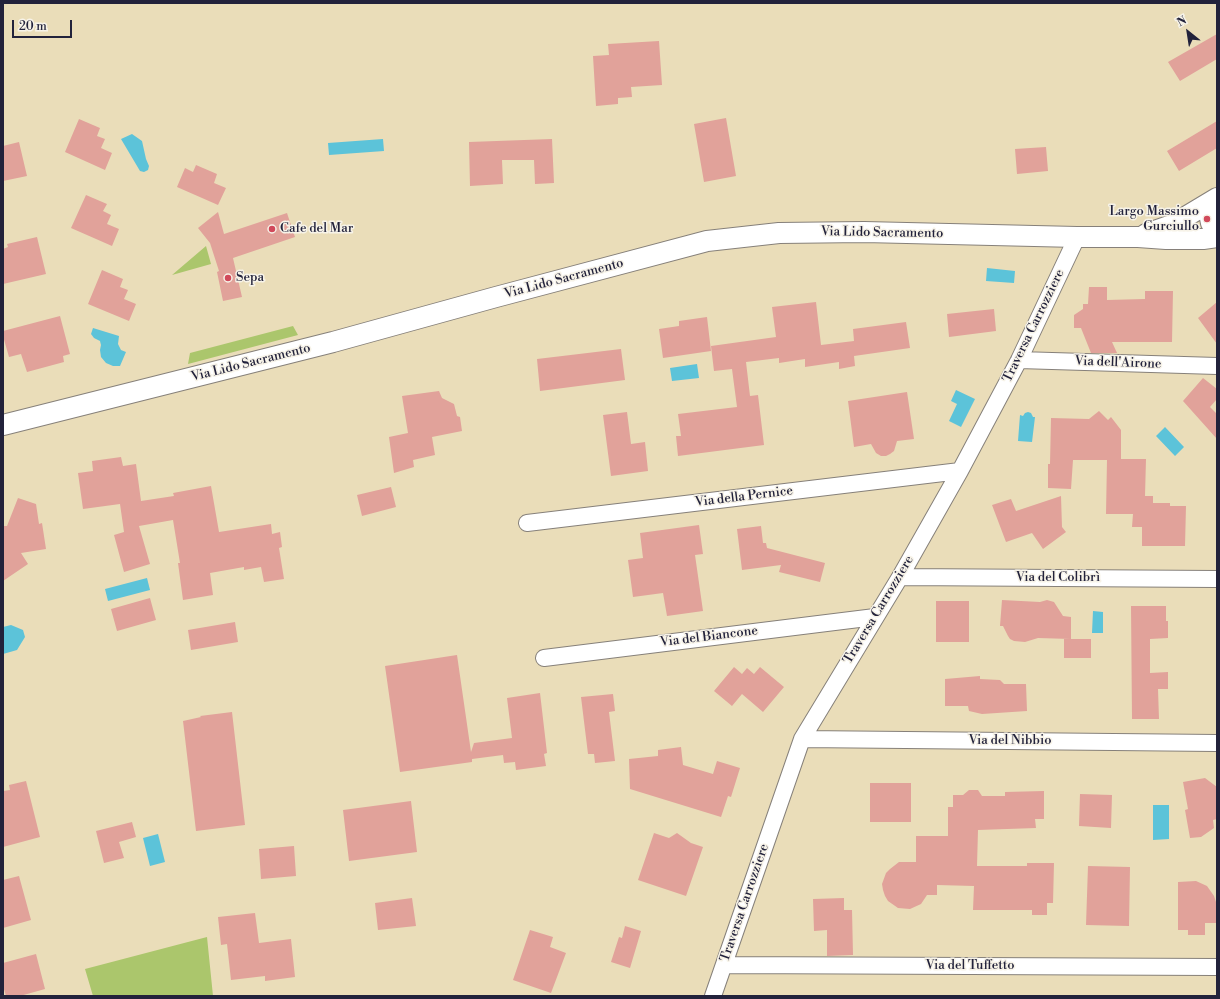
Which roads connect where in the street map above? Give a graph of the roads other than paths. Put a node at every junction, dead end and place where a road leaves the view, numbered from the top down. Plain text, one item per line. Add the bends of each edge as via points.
1 (1217, 198) edge
2 (1217, 232) edge
3 (1076, 237) junction
4 (1138, 237) junction
5 (1217, 237) edge
6 (1019, 360) junction
7 (1217, 366) edge
8 (3, 426) edge
9 (960, 471) junction
10 (527, 523) dead end
11 (900, 577) junction
12 (1217, 579) edge
13 (875, 617) junction
14 (544, 658) dead end
15 (802, 739) junction
16 (1217, 743) edge
17 (724, 965) junction
18 (1217, 967) edge
19 (713, 996) edge

1 - 2 street via 1212,206 1210,218
1 - 4 street via 1172,225
3 - 4 street, Via Lido Sacramento
3 - 6 street, Traversa Carrozziere
3 - 8 street, Via Lido Sacramento via 864,232 779,233 707,241 333,342
4 - 5 street
6 - 7 street, Via dell'Airone
6 - 9 street, Traversa Carrozziere
9 - 10 street, Via della Pernice
9 - 11 street, Traversa Carrozziere
11 - 12 street, Via del Colibrì
11 - 13 street, Traversa Carrozziere
13 - 14 street, Via del Biancone
13 - 15 street, Traversa Carrozziere
15 - 16 street, Via del Nibbio
15 - 17 street, Traversa Carrozziere
17 - 18 street, Via del Tuffetto
17 - 19 street, Traversa Carrozziere

